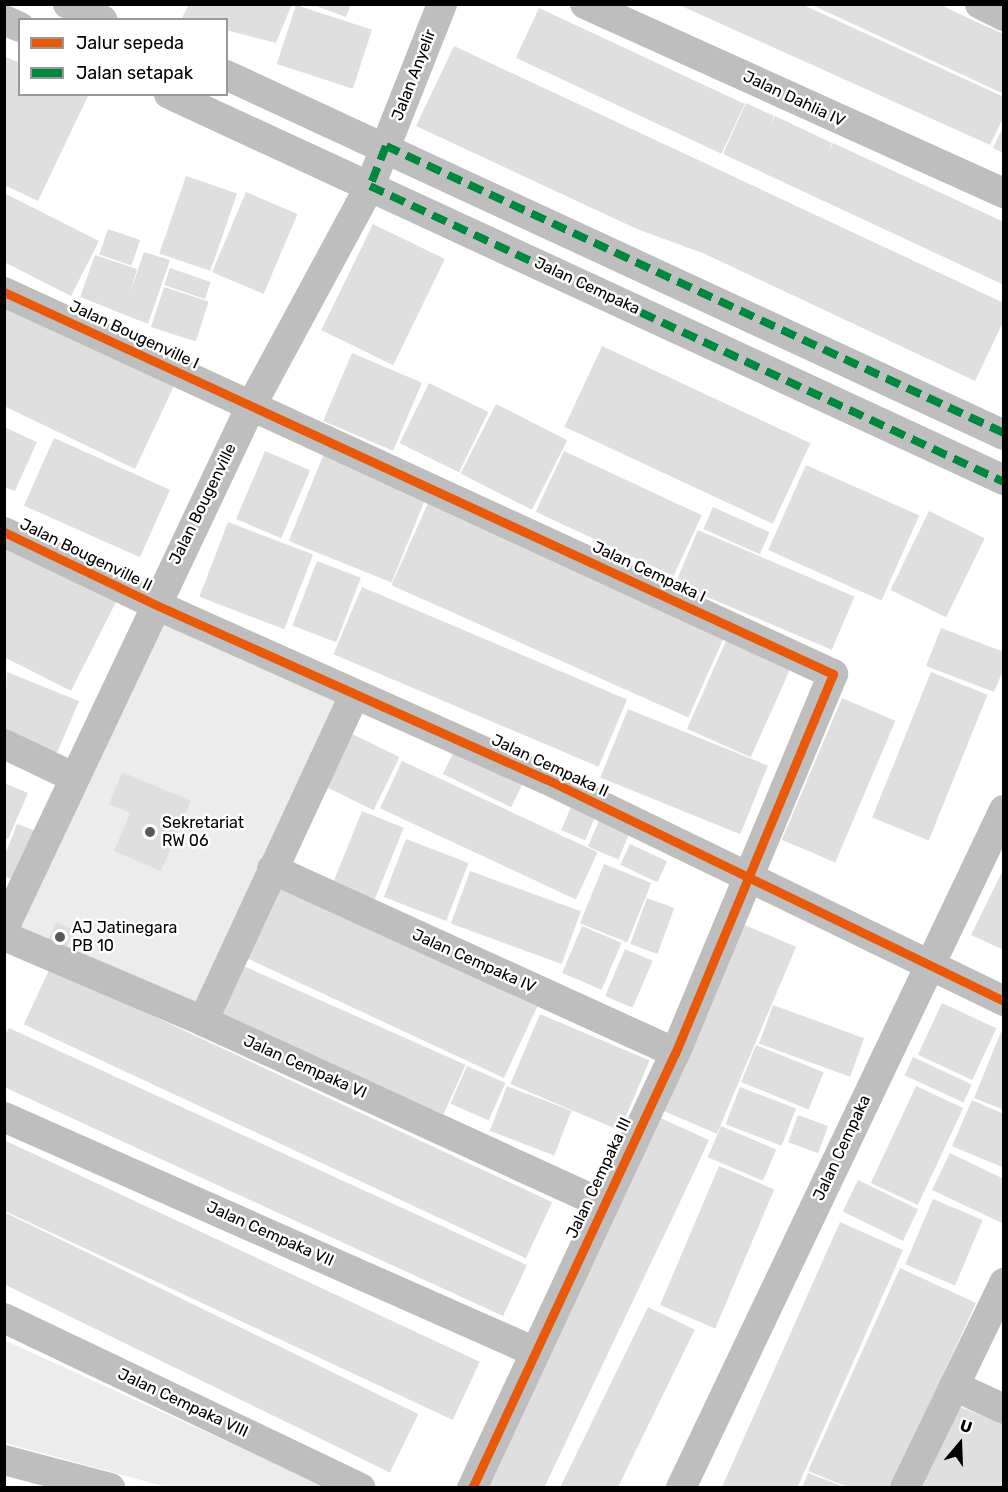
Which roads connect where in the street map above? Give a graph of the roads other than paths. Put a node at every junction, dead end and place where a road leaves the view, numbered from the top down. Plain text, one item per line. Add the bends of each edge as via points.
1 (68, 4) edge
2 (442, 4) edge
3 (585, 4) edge
4 (980, 4) edge
5 (1004, 16) edge
6 (98, 18) edge
7 (4, 20) edge
8 (18, 26) edge
9 (228, 76) edge
10 (173, 96) edge
11 (386, 146) junction
12 (370, 186) junction
13 (1004, 193) edge
14 (4, 292) edge
15 (251, 406) junction
16 (1004, 435) edge
17 (1004, 480) edge
18 (4, 532) edge
19 (154, 604) junction
20 (354, 695) junction
21 (4, 744) edge
22 (73, 777) junction
23 (1004, 810) edge
24 (272, 869) junction
25 (749, 879) junction
26 (4, 928) edge
27 (4, 936) edge
28 (928, 967) junction
29 (1004, 1001) edge
30 (203, 1021) junction
31 (675, 1053) junction
32 (4, 1117) edge
33 (603, 1204) junction
34 (1004, 1283) edge
35 (4, 1318) edge
36 (535, 1352) junction
37 (954, 1386) junction
38 (1004, 1409) edge
39 (4, 1460) edge
40 (110, 1488) edge
41 (361, 1488) edge
42 (472, 1488) edge
43 (681, 1488) edge
44 (905, 1488) edge

1 - 6 street
2 - 11 street, Jalan Anyelir
3 - 13 street, Jalan Dahlia IV
4 - 5 street
7 - 8 street
9 - 11 street
10 - 12 street, Jalan Cempaka
11 - 12 street, Jalan Anyelir
11 - 16 street via 586,243
12 - 15 street, Jalan Bougenville
12 - 17 street, Jalan Cempaka
14 - 15 street, Jalan Bougenville I
15 - 19 street, Jalan Bougenville
15 - 25 street, Jalan Cempaka I via 830,671 833,680
18 - 19 street, Jalan Bougenville II
19 - 20 street, Jalan Cempaka II
19 - 22 street, Jalan Bougenville
20 - 24 street
20 - 25 street, Jalan Cempaka II via 546,779
21 - 22 street
22 - 26 street, Jalan Bougenville
23 - 28 street, Jalan Cempaka
24 - 30 street
24 - 31 street, Jalan Cempaka IV
25 - 28 street, Jalan Cempaka II
25 - 31 street, Jalan Cempaka III
27 - 30 street, Jalan Cempaka VI
28 - 29 street, Jalan Cempaka II
28 - 43 street, Jalan Cempaka
30 - 33 street, Jalan Cempaka VI
31 - 33 street, Jalan Cempaka III
32 - 36 street, Jalan Cempaka VII
33 - 36 street, Jalan Cempaka III
34 - 37 street
35 - 41 street, Jalan Cempaka VIII
36 - 42 street, Jalan Cempaka III
37 - 38 street
37 - 44 street
39 - 40 street

